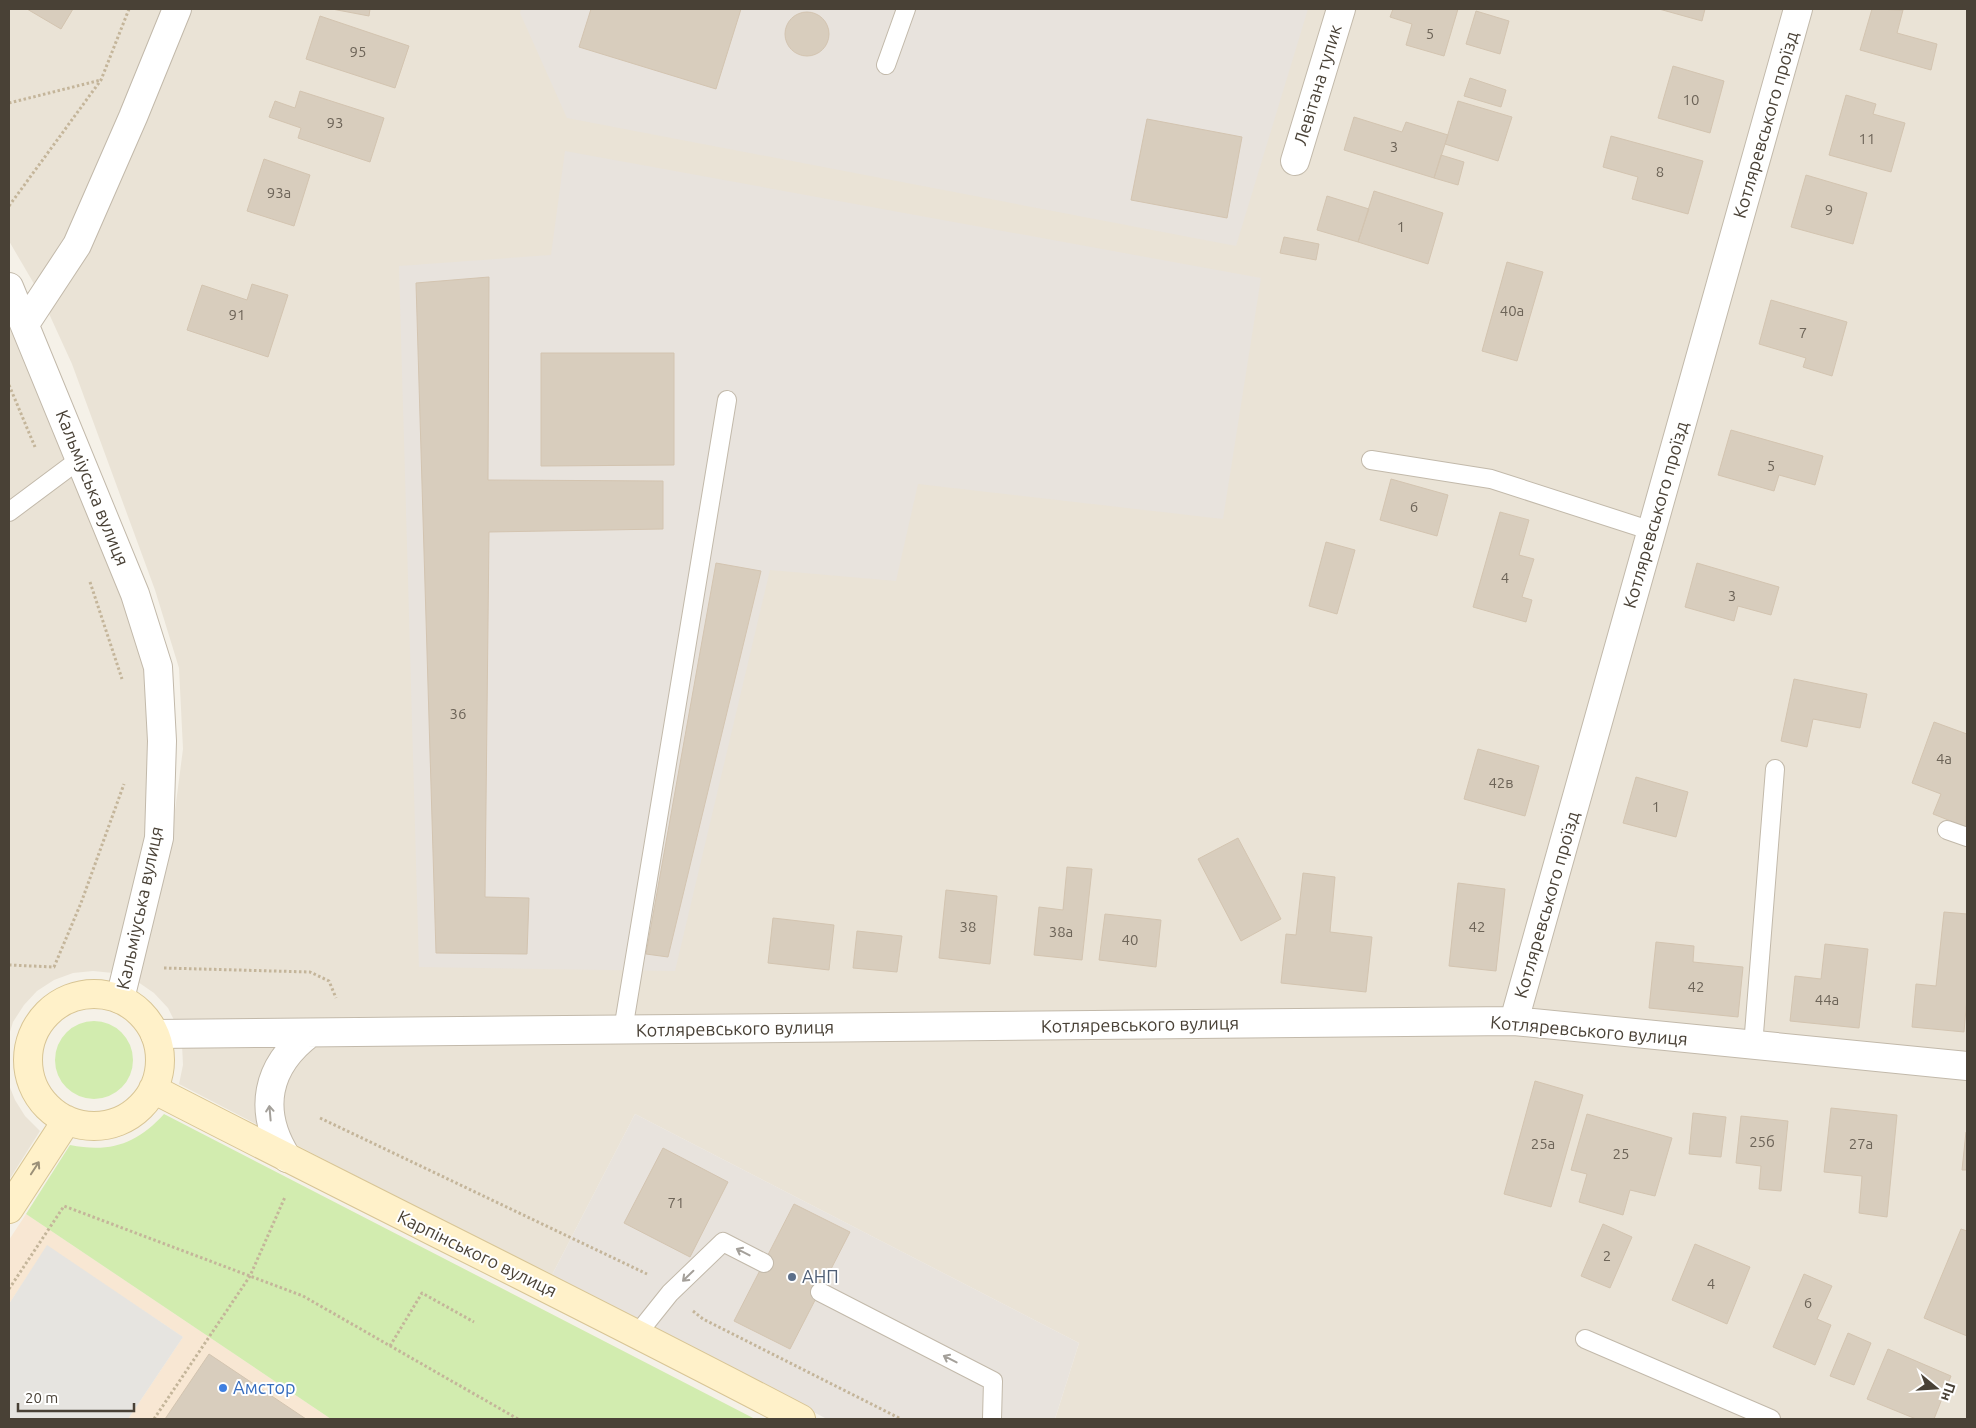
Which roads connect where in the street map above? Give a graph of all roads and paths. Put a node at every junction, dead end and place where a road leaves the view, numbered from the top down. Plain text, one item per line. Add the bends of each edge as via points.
1 (130, 9) edge
2 (176, 9) edge
3 (906, 9) edge
4 (1342, 9) edge
5 (1798, 9) edge
6 (886, 65) dead end
7 (101, 80) junction
8 (9, 103) edge
9 (1295, 161) dead end
10 (9, 206) edge
11 (9, 287) edge
12 (25, 324) junction
13 (9, 385) edge
14 (727, 400) dead end
15 (80, 459) junction
16 (1371, 460) dead end
17 (49, 482) junction
18 (9, 512) edge
19 (1652, 531) junction
20 (90, 581) dead end
21 (123, 680) dead end
22 (1775, 769) dead end
23 (126, 777) dead end
24 (1947, 830) dead end
25 (1967, 837) edge
26 (9, 965) edge
27 (164, 968) dead end
28 (336, 998) dead end
29 (120, 999) junction
30 (1514, 1021) junction
31 (623, 1030) junction
32 (310, 1033) junction
33 (155, 1034) junction
34 (20, 1043) edge
35 (1753, 1046) junction
36 (1967, 1066) edge
37 (153, 1089) junction
38 (320, 1118) dead end
39 (67, 1120) junction
40 (286, 1158) junction
41 (285, 1196) dead end
42 (9, 1209) edge
43 (764, 1263) dead end
44 (250, 1276) junction
45 (9, 1289) edge
46 (820, 1292) dead end
47 (670, 1293) junction
48 (474, 1322) dead end
49 (638, 1333) junction
50 (1585, 1339) dead end
51 (390, 1346) junction
52 (154, 1419) edge
53 (518, 1419) edge
54 (801, 1419) edge
55 (901, 1419) edge
56 (992, 1419) edge
57 (1771, 1419) edge

1 - 7 path
2 - 12 street via 77,245
3 - 6 lane
4 - 9 street, Левітана тупик
5 - 19 street, Котляревського проїзд
7 - 8 path
7 - 10 path
11 - 12 street, Кальміуська вулиця
12 - 15 street, Кальміуська вулиця
13 - 17 path
14 - 31 lane
15 - 17 lane
15 - 29 street, Кальміуська вулиця via 136,594 158,667 162,741 159,838
16 - 19 lane via 1491,479
17 - 18 lane
19 - 30 street, Котляревського проїзд
20 - 21 path
22 - 35 lane
23 - 26 path via 81,904 54,967
24 - 25 lane
27 - 28 path via 310,972 329,981
29 - 33 street via 141,1013
29 - 34 street via 88,994 65,1001 46,1015
30 - 31 street, Котляревського вулиця
30 - 35 street, Котляревського вулиця
31 - 32 street, Котляревського вулиця
32 - 33 street, Котляревського вулиця
40 -> 32 street via 271,1126 271,1090 284,1057
33 - 37 street via 160,1062
34 - 39 street via 35,1088 43,1101
35 - 36 street, Котляревського вулиця
37 - 39 street via 144,1103 116,1122 100,1125
37 - 40 street, Карпінського вулиця
38 - 47 path via 645,1272
42 -> 39 street
40 - 49 street, Карпінського вулиця
41 - 44 path
43 -> 47 lane via 722,1242
44 - 45 path via 64,1206
44 - 51 path via 303,1296
44 - 52 path
56 -> 46 lane via 993,1381
47 - 49 lane
47 - 55 path via 704,1319
48 - 51 path via 422,1293
49 - 54 street, Карпінського вулиця
50 - 57 lane
51 - 53 path

